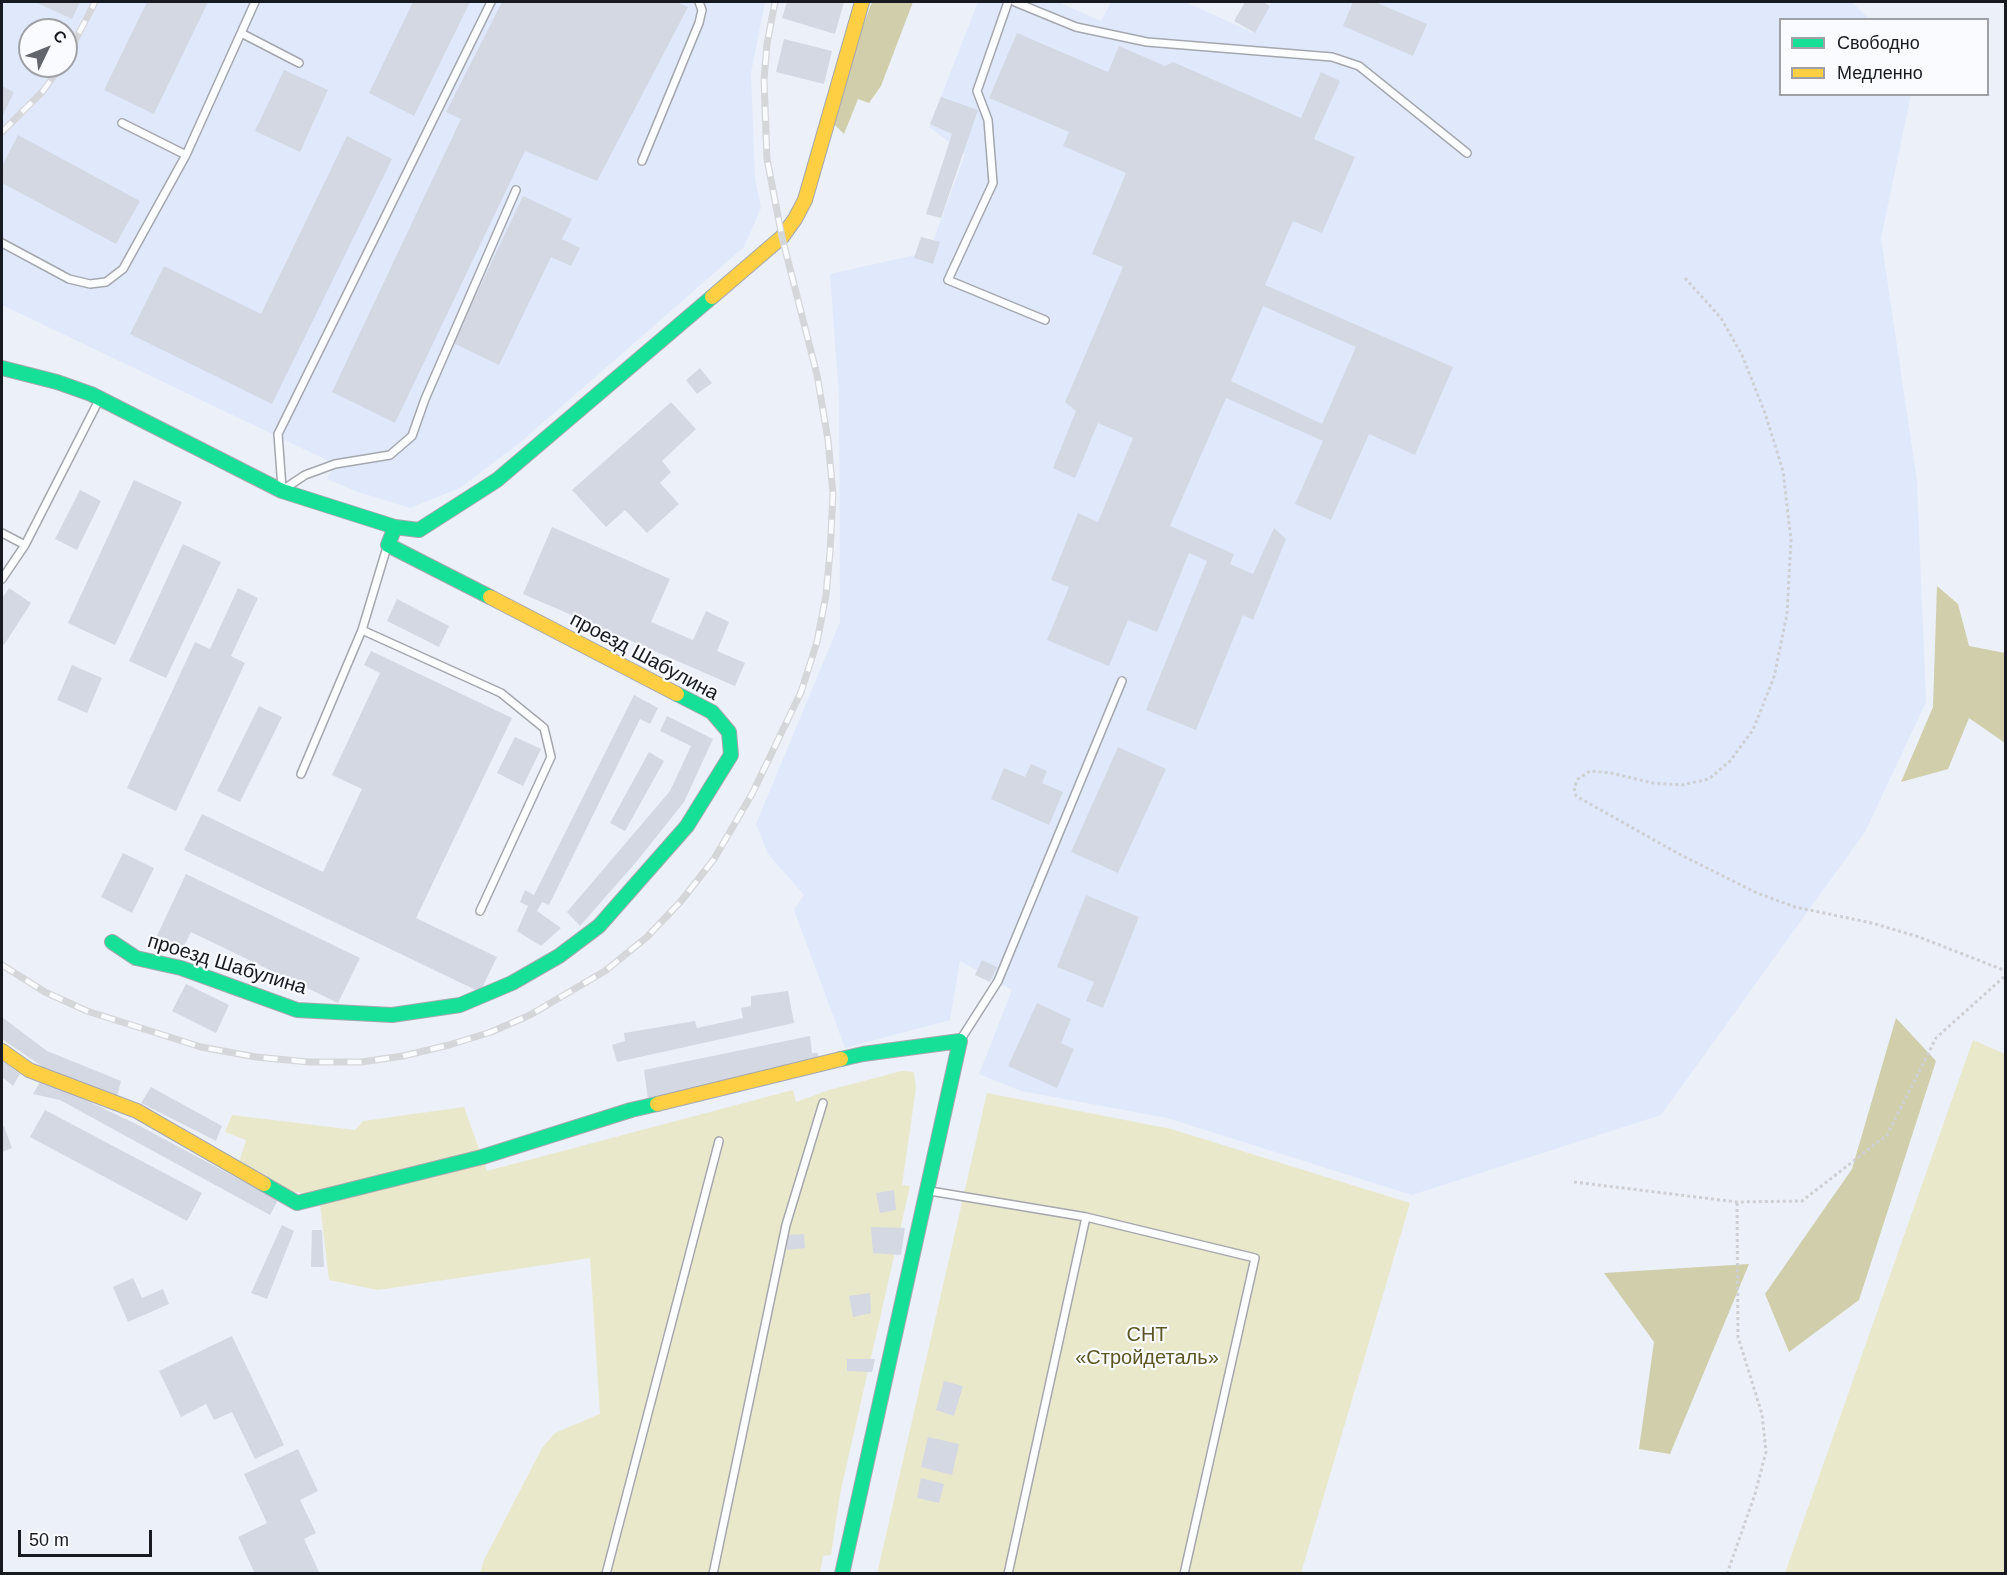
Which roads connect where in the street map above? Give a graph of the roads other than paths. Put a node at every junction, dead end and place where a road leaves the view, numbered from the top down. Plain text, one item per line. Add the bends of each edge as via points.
1 (255, 2) edge
2 (491, 2) edge
3 (699, 2) edge
4 (862, 2) edge
5 (1008, 2) edge
6 (1015, 2) edge
7 (241, 33) junction
8 (299, 63) dead end
9 (122, 123) dead end
10 (1467, 153) dead end
11 (186, 155) junction
12 (642, 161) dead end
13 (516, 190) dead end
14 (2, 243) edge
15 (1046, 320) dead end
16 (2, 368) edge
17 (100, 399) junction
18 (282, 491) junction
19 (395, 527) junction
20 (2, 533) edge
21 (25, 545) junction
22 (388, 545) junction
23 (2, 579) edge
24 (362, 630) junction
25 (1122, 681) dead end
26 (301, 774) dead end
27 (480, 912) dead end
28 (112, 942) dead end
29 (960, 1041) junction
30 (2, 1051) edge
31 (823, 1103) dead end
32 (719, 1141) dead end
33 (927, 1191) junction
34 (1086, 1218) junction
35 (606, 1574) edge
36 (712, 1574) edge
37 (842, 1574) edge
38 (1008, 1574) edge
39 (1184, 1574) edge

1 - 7 lane
2 - 18 lane via 278,434
3 - 12 lane via 699,23
4 - 19 street via 805,200 782,237 497,480 419,530
5 - 15 lane via 977,91 988,120 993,183 948,280
6 - 10 lane via 1076,27 1147,42 1332,57 1359,66
7 - 8 lane
7 - 11 lane
9 - 11 lane
11 - 14 lane via 123,269 106,282 90,284 69,279
13 - 18 lane via 412,436 390,455 335,464 305,475
16 - 17 street via 57,382
17 - 18 street
17 - 21 lane
18 - 19 street
19 - 22 street
20 - 21 lane
21 - 23 lane
22 - 24 lane
22 - 28 street, проезд Шабулина via 712,712 729,732 731,755 687,826 598,926 541,967 460,1005 392,1015 297,1010 181,968 136,958
24 - 26 lane
24 - 27 lane via 501,693 544,728 551,757
25 - 29 lane via 998,981
29 - 30 street via 863,1054 654,1105 482,1157 297,1203 137,1111 28,1070
29 - 33 street
31 - 36 lane via 786,1225
32 - 35 lane
33 - 34 lane
33 - 37 street
34 - 38 lane
34 - 39 lane via 1255,1258

